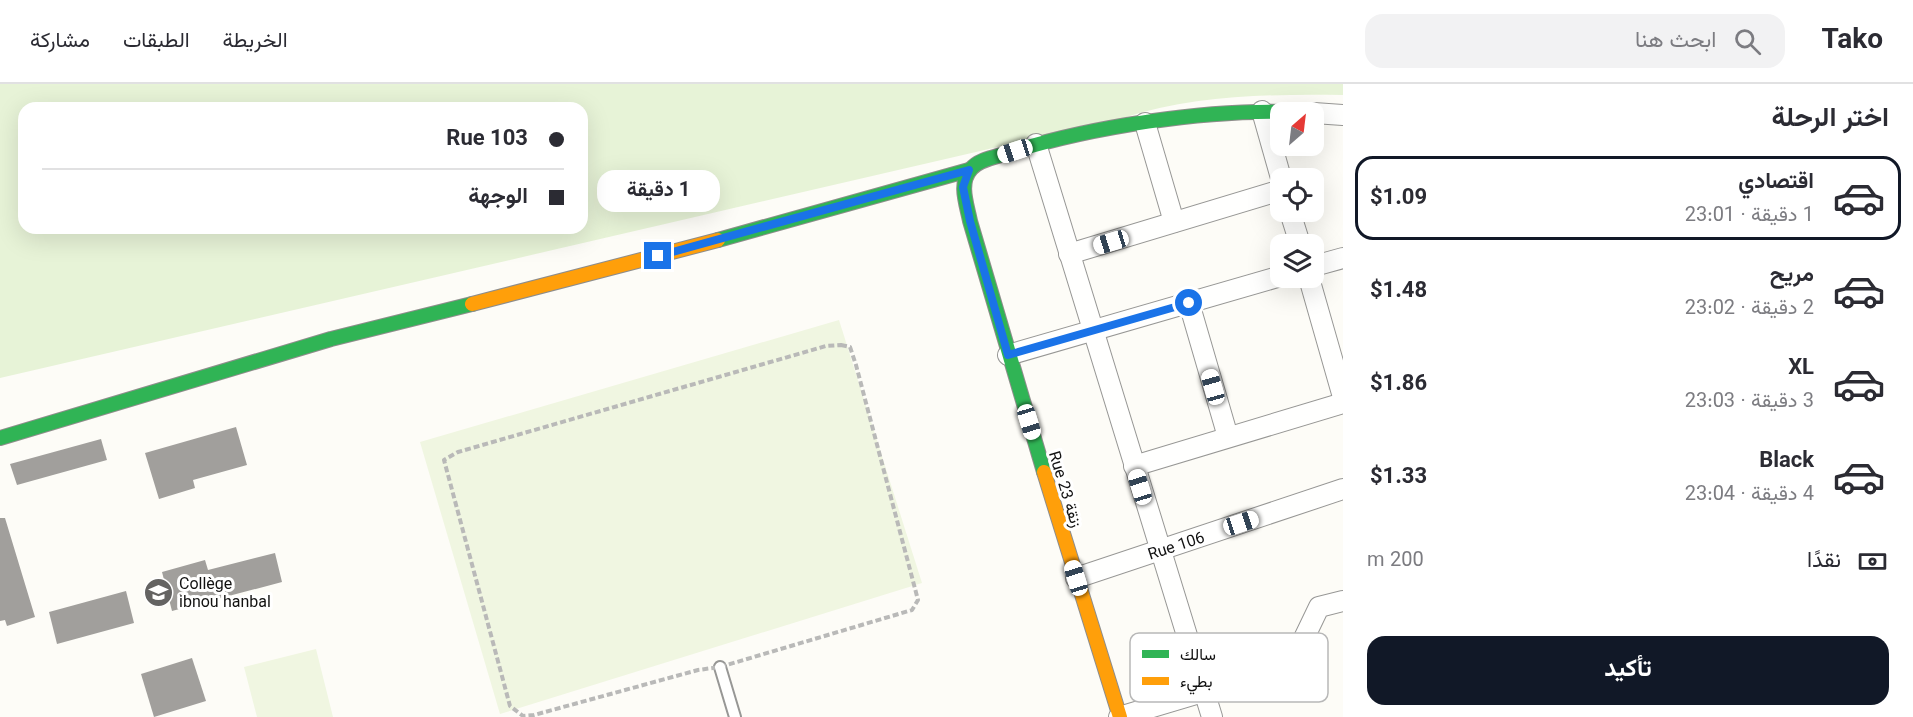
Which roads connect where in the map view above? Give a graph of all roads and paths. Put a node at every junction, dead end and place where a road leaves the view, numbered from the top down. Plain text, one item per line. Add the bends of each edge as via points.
1 (1262, 111) junction
2 (1270, 111) edge
3 (1324, 114) edge
4 (1343, 115) edge
5 (1145, 123) junction
6 (1036, 144) junction
7 (1278, 168) edge
8 (969, 170) junction
9 (1270, 193) edge
10 (1174, 222) junction
11 (1069, 254) junction
12 (1343, 258) edge
13 (1324, 263) edge
14 (1270, 279) edge
15 (1312, 288) edge
16 (1189, 303) junction
17 (1093, 330) junction
18 (1008, 355) junction
19 (1343, 396) edge
20 (1343, 403) edge
21 (1228, 437) junction
22 (0, 438) edge
23 (1134, 466) junction
24 (1343, 489) edge
25 (1160, 550) junction
26 (1076, 578) junction
27 (1343, 601) edge
28 (1186, 633) edge
29 (1306, 633) edge
30 (720, 667) junction
31 (1166, 702) edge
32 (1208, 702) edge
33 (735, 717) edge
34 (1119, 717) edge
35 (1212, 717) edge

1 - 2 street
1 - 5 street
1 - 7 street
3 - 4 street
5 - 6 street
5 - 10 street
6 - 8 street via 979,162
6 - 11 street
8 - 18 street, Rue 23 زنقة via 963,187
8 - 22 street via 616,268 320,342
9 - 10 street
10 - 11 street
11 - 17 street
12 - 13 street
14 - 16 street
15 - 19 street
16 - 17 street
16 - 21 street
17 - 18 street
17 - 23 street
18 - 26 street, Rue 23 زنقة
20 - 21 street
21 - 23 street
23 - 25 street
24 - 25 street, Rue 106
25 - 26 street, Rue 106
25 - 28 street
26 - 34 street, Rue 23 زنقة
27 - 29 street via 1319,607
30 - 30 path via 523,716 510,706 444,460 458,452 826,346 850,347 917,605 912,610
30 - 33 lane
31 - 34 street
32 - 35 street

